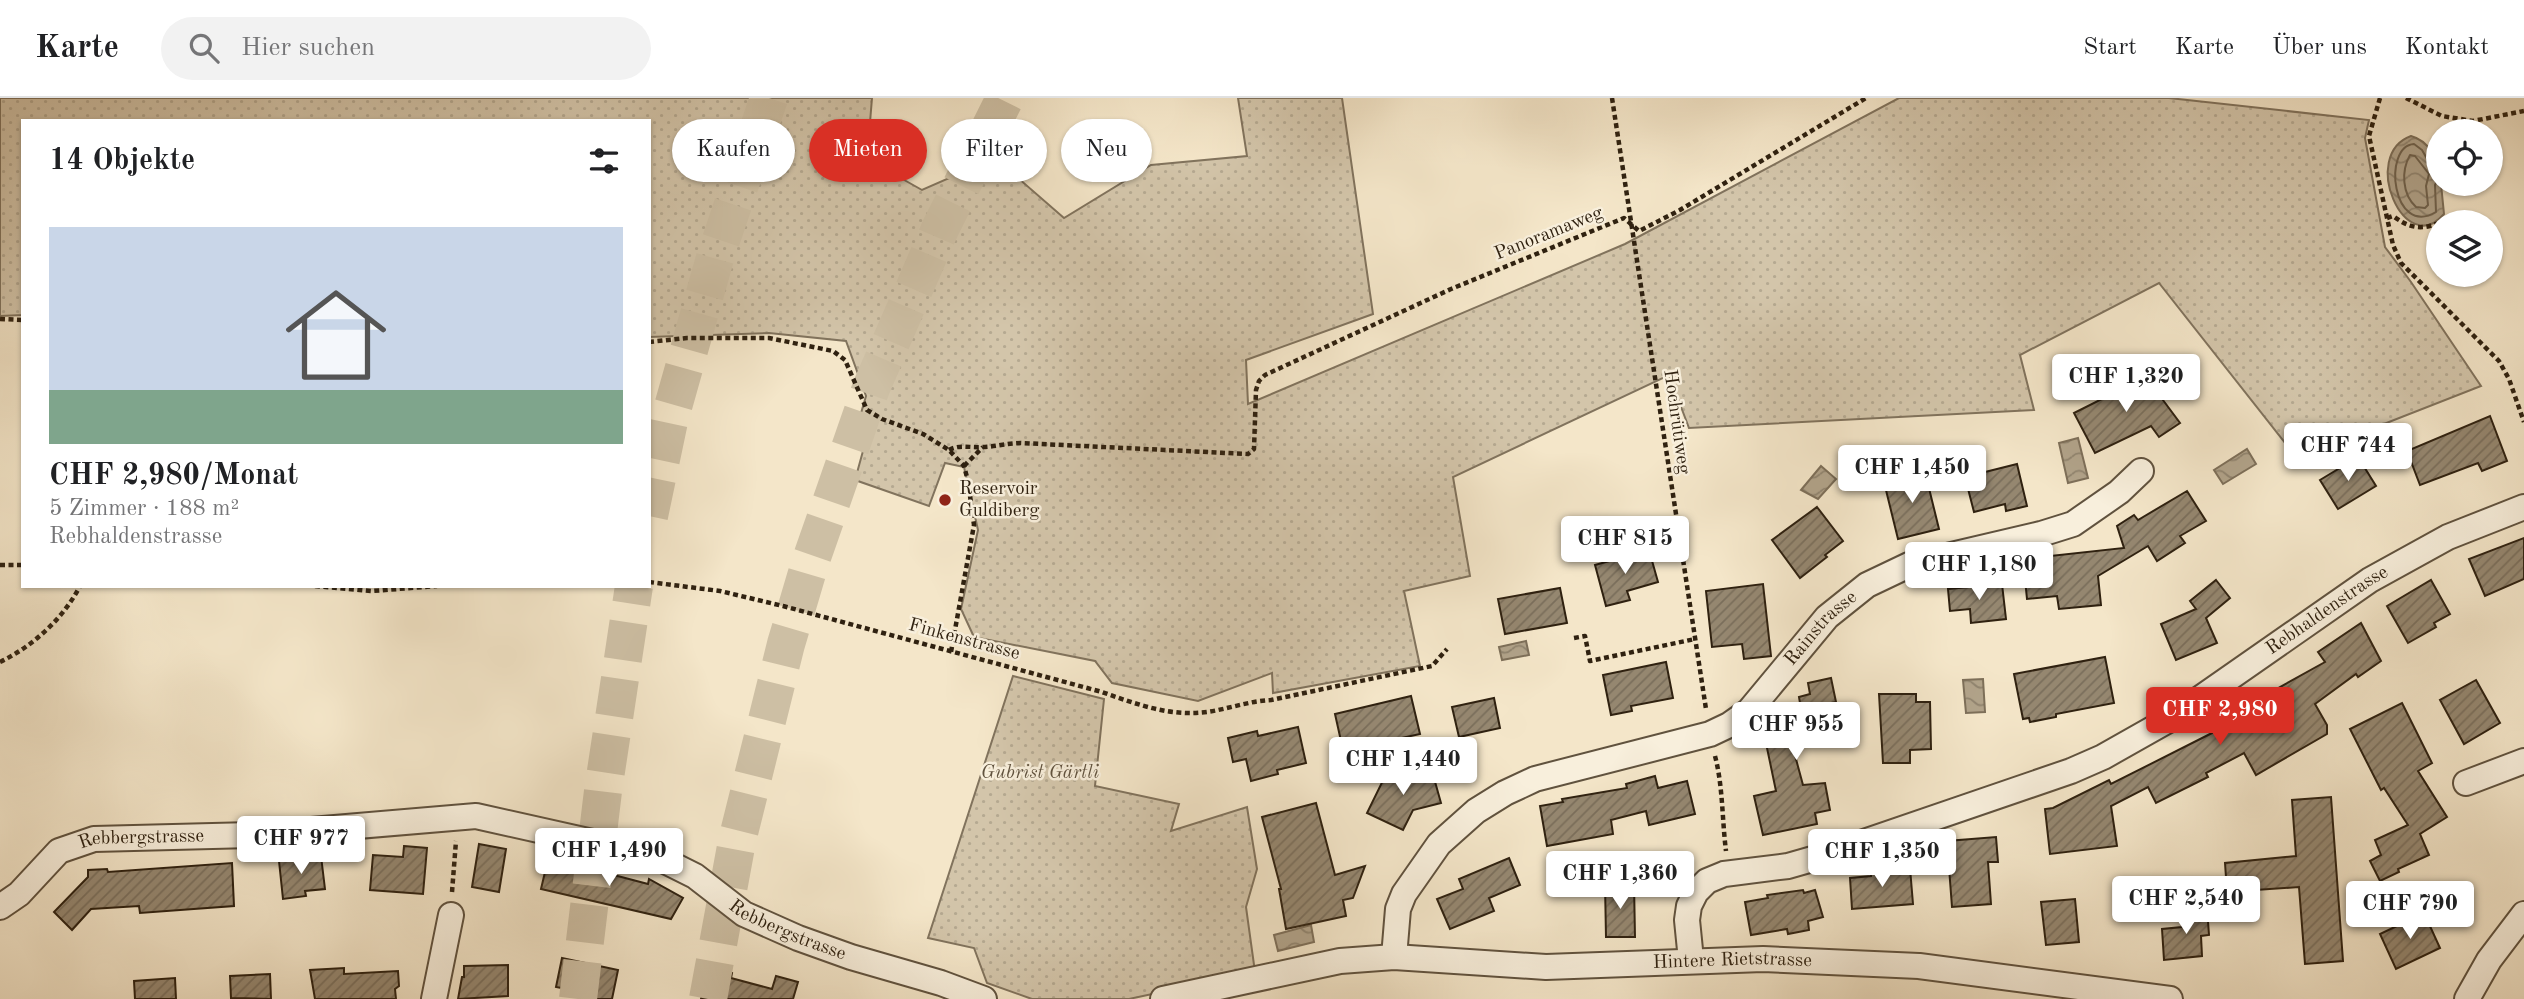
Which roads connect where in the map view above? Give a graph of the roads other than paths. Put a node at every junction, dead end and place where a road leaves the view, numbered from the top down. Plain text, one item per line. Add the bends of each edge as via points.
1 (2141, 471) dead end
2 (2524, 507) edge
3 (2524, 761) edge
4 (2466, 783) dead end
5 (0, 907) edge
6 (2524, 914) edge
7 (451, 915) dead end
8 (1394, 957) junction
9 (1691, 960) junction
10 (434, 999) edge
11 (984, 999) edge
12 (1163, 999) edge
13 (2170, 999) edge
14 (2452, 999) edge
15 (2467, 999) edge

1 - 8 street, Rainstrasse via 2073,524 1909,565 1867,584 1827,617 1748,711 1730,724 1710,734 1535,779 1476,811 1440,844 1404,894 1398,909
2 - 9 street, Rebhaldenstrasse via 2448,537 2370,580 2181,712 2103,757 1824,856 1707,881 1689,906
3 - 4 street
5 - 11 street, Rebbergstrasse via 19,894 59,851 94,839 252,835 476,816 654,856 695,876 744,914 798,939
6 - 15 street via 2488,960
7 - 10 street
8 - 9 street, Hintere Rietstrasse via 1546,967
8 - 12 street, Hintere Rietstrasse via 1340,961
9 - 13 street, Hintere Rietstrasse via 1763,958 1919,965
14 - 15 street

